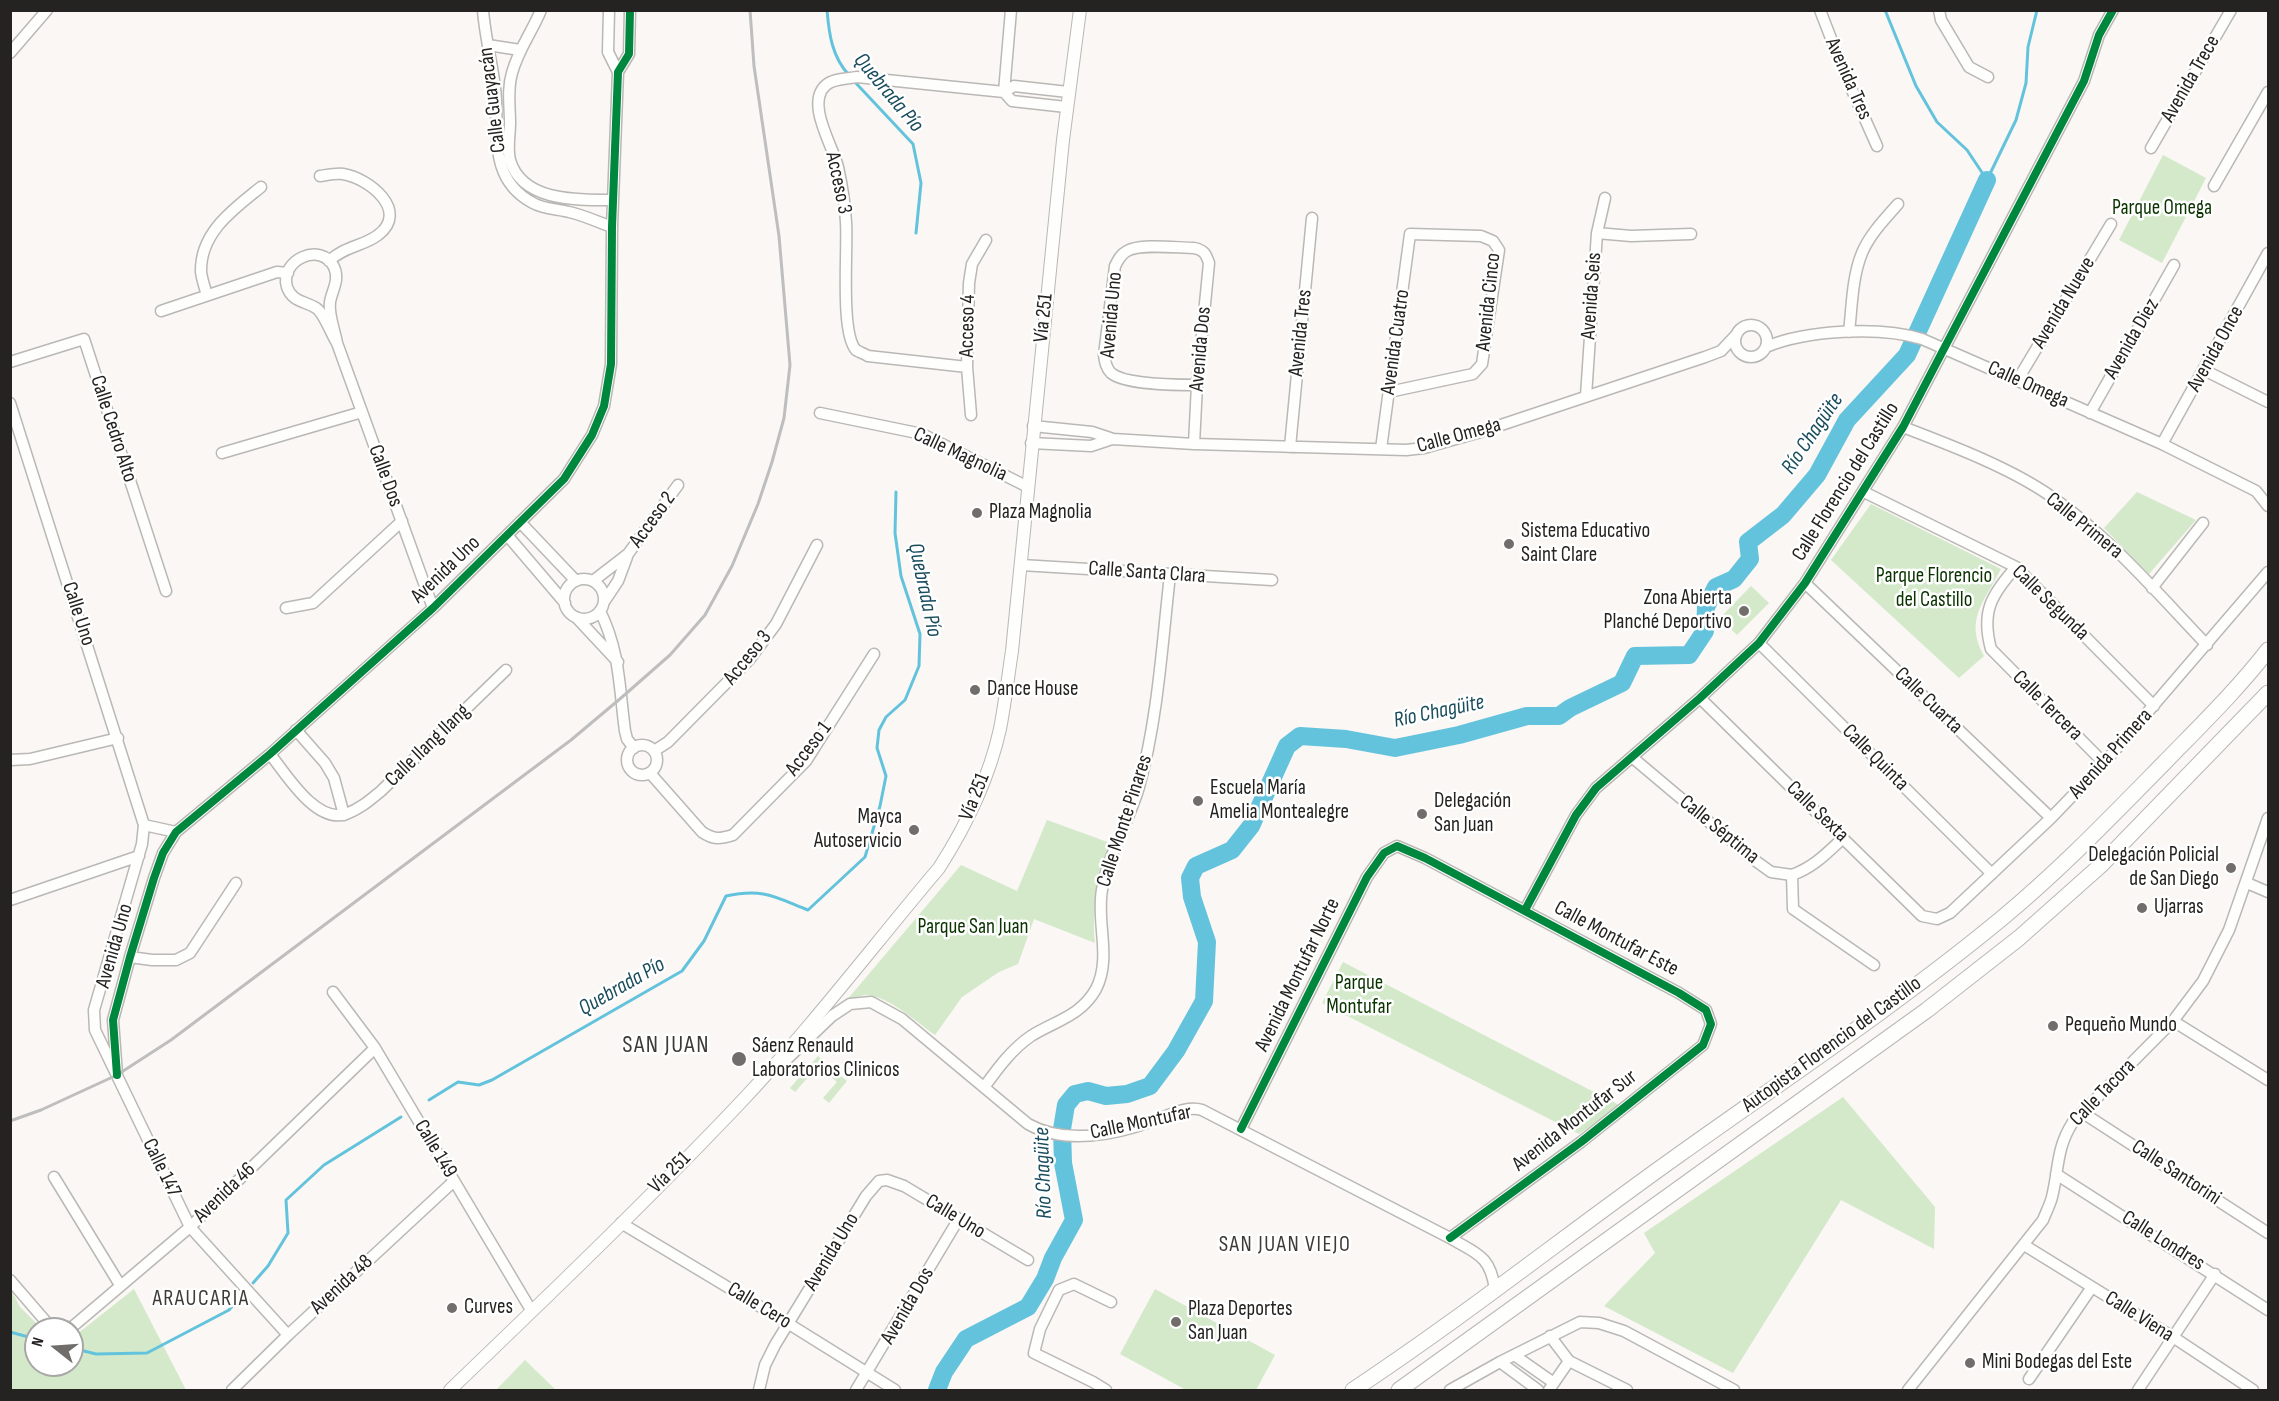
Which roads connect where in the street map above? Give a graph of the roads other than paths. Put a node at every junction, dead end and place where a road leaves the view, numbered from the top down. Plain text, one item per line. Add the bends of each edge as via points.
1 (47, 10) edge
2 (483, 10) edge
3 (541, 10) edge
4 (609, 10) edge
5 (630, 10) edge
6 (1011, 10) edge
7 (1080, 10) edge
8 (1820, 10) edge
9 (1939, 10) edge
10 (2113, 10) edge
11 (2231, 10) edge
12 (488, 45) junction
13 (520, 50) junction
14 (10, 53) edge
15 (618, 72) junction
16 (1988, 76) dead end
17 (1004, 92) junction
18 (1068, 92) junction
19 (2268, 93) edge
20 (1066, 108) junction
21 (496, 125) junction
22 (510, 126) junction
23 (1877, 146) dead end
24 (2151, 148) dead end
25 (320, 176) dead end
26 (2214, 186) dead end
27 (261, 187) dead end
28 (551, 195) junction
29 (1605, 198) dead end
30 (613, 200) junction
31 (1898, 204) dead end
32 (548, 208) junction
33 (1312, 218) dead end
34 (2111, 224) dead end
35 (612, 227) junction
36 (1597, 233) junction
37 (1691, 234) dead end
38 (986, 240) dead end
39 (1493, 241) joint
40 (2268, 253) edge
41 (1120, 257) joint
42 (329, 261) junction
43 (2174, 265) dead end
44 (288, 273) junction
45 (207, 295) junction
46 (160, 311) dead end
47 (1764, 331) junction
48 (1850, 332) junction
49 (1737, 334) junction
50 (1787, 339) junction
51 (337, 343) junction
52 (1766, 347) junction
53 (1946, 348) junction
54 (1721, 351) junction
55 (1741, 352) junction
56 (10, 362) edge
57 (967, 367) junction
58 (2204, 370) junction
59 (2018, 381) junction
60 (1197, 386) junction
61 (1389, 392) junction
62 (1586, 396) junction
63 (2268, 402) edge
64 (10, 403) edge
65 (362, 412) junction
66 (820, 413) dead end
67 (2090, 413) junction
68 (971, 415) dead end
69 (1033, 426) junction
70 (1903, 427) junction
71 (1113, 439) junction
72 (1031, 443) junction
73 (1194, 444) junction
74 (2162, 444) junction
75 (1290, 447) junction
76 (1381, 449) junction
77 (222, 453) dead end
78 (678, 485) dead end
79 (1028, 487) junction
80 (2256, 491) junction
81 (2268, 491) edge
82 (1864, 492) junction
83 (2268, 506) edge
84 (402, 521) junction
85 (520, 522) junction
86 (2203, 523) dead end
87 (507, 535) junction
88 (817, 545) dead end
89 (628, 554) junction
90 (1021, 565) junction
91 (2016, 567) junction
92 (2268, 572) edge
93 (1170, 575) junction
94 (1272, 580) dead end
95 (576, 581) junction
96 (593, 581) junction
97 (1805, 583) junction
98 (2152, 588) junction
99 (166, 591) dead end
100 (565, 603) junction
101 (286, 608) dead end
102 (433, 608) junction
103 (602, 608) junction
104 (576, 617) junction
105 (1759, 643) junction
106 (2206, 645) junction
107 (2268, 650) edge
108 (873, 654) dead end
109 (618, 662) junction
110 (506, 670) dead end
111 (2268, 693) edge
112 (1700, 698) junction
113 (2154, 706) junction
114 (296, 730) junction
115 (118, 738) junction
116 (634, 748) junction
117 (654, 751) junction
118 (270, 754) junction
119 (1633, 758) junction
120 (10, 760) edge
121 (2104, 763) junction
122 (650, 773) junction
123 (344, 815) junction
124 (2051, 818) junction
125 (2267, 825) edge
126 (152, 827) junction
127 (176, 832) junction
128 (1843, 838) junction
129 (1397, 846) joint
130 (163, 853) junction
131 (139, 856) junction
132 (1992, 874) junction
133 (1792, 875) junction
134 (236, 883) dead end
135 (2247, 883) junction
136 (2268, 892) edge
137 (10, 900) edge
138 (1525, 910) junction
139 (1937, 919) joint
140 (130, 957) junction
141 (1874, 965) dead end
142 (333, 992) dead end
143 (2173, 1021) junction
144 (1711, 1024) joint
145 (375, 1048) junction
146 (117, 1075) junction
147 (2268, 1080) edge
148 (985, 1086) junction
149 (740, 1103) junction
150 (2083, 1113) junction
151 (1241, 1129) junction
152 (2056, 1174) junction
153 (54, 1177) dead end
154 (454, 1181) junction
155 (879, 1181) joint
156 (958, 1220) junction
157 (621, 1223) junction
158 (189, 1227) junction
159 (2268, 1233) edge
160 (1450, 1238) junction
161 (2024, 1245) junction
162 (1028, 1260) dead end
163 (2215, 1274) junction
164 (10, 1280) edge
165 (120, 1285) junction
166 (2092, 1287) junction
167 (1495, 1289) junction
168 (1111, 1302) dead end
169 (531, 1310) junction
170 (2268, 1310) edge
171 (42, 1317) edge
172 (84, 1317) edge
173 (789, 1324) junction
174 (288, 1335) junction
175 (1550, 1336) junction
176 (2173, 1337) junction
177 (1514, 1355) junction
178 (1569, 1361) junction
179 (1500, 1362) junction
180 (1430, 1369) junction
181 (868, 1373) junction
182 (2029, 1379) dead end
183 (2239, 1381) junction
184 (1552, 1387) edge
185 (232, 1390) edge
186 (450, 1390) edge
187 (759, 1390) edge
188 (856, 1390) edge
189 (895, 1390) edge
190 (1106, 1390) edge
191 (1353, 1390) edge
192 (1399, 1390) edge
193 (1416, 1390) edge
194 (1450, 1390) edge
195 (1538, 1390) edge
196 (1627, 1390) edge
197 (1734, 1390) edge
198 (1908, 1390) edge
199 (2138, 1390) edge
200 (2231, 1390) edge
201 (2253, 1390) edge

1 - 14 street
2 - 12 street, Calle Guayacán
3 - 13 street, Calle Guayacán
4 - 15 street, Avenida Uno via 608,52
5 - 15 street, Avenida Uno via 629,54
6 - 17 street
7 - 18 main road, Vía 251
8 - 23 street, Avenida Tres
9 - 16 street via 1969,68
10 - 53 street, Calle Florencio del Castillo via 2099,35 2084,81
11 - 24 street, Avenida Trece
12 - 13 street
12 - 21 street, Calle Guayacán via 496,92
13 - 22 street, Calle Guayacán via 509,86
15 - 30 street, Avenida Uno
17 - 18 street via 1014,86
17 - 20 street via 1012,101
17 - 57 street, Acceso 3 via 857,77 827,84 818,102 837,165 845,210 846,319 851,340 857,350 868,356
18 - 20 main road, Vía 251
19 - 26 street
20 - 69 main road, Vía 251
21 - 22 street
21 - 32 street, Calle Guayacán via 497,154 506,175 533,204
22 - 28 street, Calle Guayacán via 509,157 514,171 529,186
25 - 42 street via 343,174 374,187 385,198 389,212 387,225 378,235 339,251
27 - 45 street via 213,231 201,273
28 - 30 street, Calle Guayacán via 575,200
28 - 32 street
29 - 36 street, Avenida Seis
30 - 35 street, Avenida Uno
31 - 48 street via 1861,254
32 - 35 street, Calle Guayacán
33 - 75 street, Avenida Tres
34 - 59 street, Avenida Nueve
35 - 85 street, Avenida Uno via 611,364 604,406 592,435 564,479
36 - 37 street
36 - 62 street, Avenida Seis
38 - 57 street, Acceso 4 via 972,264 969,283
39 - 61 street, Avenida Cinco via 1499,250 1482,364 1473,374
39 - 61 street, Avenida Cuatro via 1481,236 1410,234
40 - 58 street, Avenida Once
41 - 60 street, Avenida Uno via 1115,266 1105,364 1118,377
41 - 60 street, Avenida Dos via 1127,250 1138,248 1194,248 1206,254 1209,263
42 - 44 street via 307,255 294,262
42 - 51 street, Calle Dos via 337,283 329,306
43 - 67 street, Avenida Diez
44 - 45 street via 277,272
44 - 51 street, Calle Dos via 287,287 292,296 317,308
45 - 46 street
47 - 49 street via 1750,325
47 - 50 street, Calle Omega
47 - 52 street
48 - 50 street, Calle Omega
48 - 53 street, Calle Omega via 1904,334
49 - 54 street, Calle Omega
49 - 55 street via 1736,344
50 - 52 street, Calle Omega
51 - 65 street, Calle Dos
52 - 55 street via 1757,356
53 - 59 street, Calle Omega
53 - 70 street, Calle Florencio del Castillo
54 - 55 street, Calle Omega
54 - 62 street, Calle Omega
56 - 99 street, Calle Cedro Alto via 84,339
57 - 68 street, Acceso 4
58 - 63 street
58 - 74 street, Avenida Once
59 - 67 street, Calle Omega
60 - 73 street, Avenida Dos
61 - 76 street, Avenida Cuatro
62 - 76 street, Calle Omega via 1444,443 1406,450
64 - 115 street, Calle Uno
65 - 77 street
65 - 84 street, Calle Dos
66 - 79 street, Calle Magnolia via 922,434
67 - 74 street, Calle Omega
69 - 71 street, Calle Omega via 1092,432
69 - 72 main road, Vía 251
70 - 82 street, Calle Florencio del Castillo
70 - 98 street, Calle Primera via 2050,495
71 - 72 street, Calle Omega via 1090,446
71 - 73 street, Calle Omega
72 - 79 main road, Vía 251
73 - 75 street, Calle Omega
74 - 80 street, Calle Omega
75 - 76 street, Calle Omega
78 - 89 street, Acceso 2
79 - 90 main road, Vía 251
80 - 81 street, Calle Omega
80 - 83 street, Calle Omega
82 - 91 street, Calle Segunda
82 - 97 street, Calle Florencio del Castillo
84 - 101 street via 313,603
84 - 102 street, Calle Dos
85 - 87 street, Avenida Uno
85 - 95 street
86 - 98 street
87 - 100 street
87 - 102 street, Avenida Uno
88 - 117 street, Acceso 3 via 776,624 750,660 668,742
89 - 96 street, Acceso 2
89 - 103 street, Acceso 2
90 - 93 street, Calle Santa Clara
90 - 149 main road, Vía 251 via 1000,730 958,839 939,868
91 - 113 street, Calle Segunda
91 - 121 street, Calle Tercera via 1992,599 1987,614 1985,630 1991,649
92 - 106 street, Avenida Primera
93 - 94 street, Calle Santa Clara
93 - 148 street, Calle Monte Pinares via 1152,732 1138,789 1101,891 1104,956 1097,987 1081,1010 1030,1037 1014,1051
95 - 96 street
95 - 100 street via 569,586
96 - 103 street via 604,595
97 - 105 street, Calle Florencio del Castillo
97 - 124 street, Calle Cuarta
98 - 106 street, Calle Primera
100 - 104 street
102 - 114 street, Avenida Uno
103 - 104 street via 593,617
103 - 109 street
104 - 109 street
105 - 112 street, Calle Florencio del Castillo
105 - 132 street, Calle Quinta
106 - 113 street, Avenida Primera
107 - 167 highway, Autopista Florencio del Castillo via 2082,847 2001,919 1882,1010
108 - 122 street, Acceso 1 via 806,761 733,835 721,839 702,832
109 - 116 street via 625,730
110 - 123 street, Calle Ilang Ilang via 381,791
111 - 180 highway, Autopista Florencio del Castillo via 2100,866 2019,938 1927,1010
112 - 119 street, Calle Florencio del Castillo
112 - 128 street, Calle Sexta
113 - 121 street, Avenida Primera
114 - 118 street, Avenida Uno
114 - 123 street via 334,778
115 - 120 street via 30,759
115 - 126 street, Calle Uno
116 - 117 street via 648,747
116 - 122 street via 628,765 637,774
117 - 122 street via 657,763
118 - 123 street via 315,807 331,815
118 - 127 street, Avenida Uno
119 - 133 street, Calle Séptima via 1752,859 1771,872
119 - 138 street, Calle Florencio del Castillo via 1596,788 1576,815
121 - 124 street, Avenida Primera
124 - 132 street, Avenida Primera
125 - 135 street, Calle Tacora
126 - 127 street
126 - 130 street, Calle Uno
126 - 131 street, Avenida Uno
127 - 130 street, Avenida Uno
128 - 133 street via 1809,869
128 - 139 street, Calle Sexta via 1922,916
129 - 138 street, Calle Montufar Este
129 - 151 street, Avenida Montufar Norte via 1384,853 1367,877
130 - 140 street, Avenida Uno
131 - 137 street
131 - 146 street, Avenida Uno via 94,1010 95,1030
132 - 139 street, Avenida Primera via 1950,913
133 - 141 street via 1793,909
134 - 140 street via 190,953 176,960
135 - 136 street
135 - 143 street, Calle Tacora via 2203,981
138 - 144 street, Calle Montufar Este via 1697,1003 1706,1010
140 - 146 street, Avenida Uno via 113,1020
142 - 145 street, Calle 149
143 - 147 street
143 - 150 street, Calle Tacora
144 - 160 street, Avenida Montufar Sur via 1703,1045
145 - 154 street, Calle 149
145 - 158 street, Avenida 46
146 - 158 street, Calle 147
148 - 149 street, Calle Montufar via 892,1012 872,1002 862,1002 850,1004 832,1016
148 - 151 street, Calle Montufar via 1028,1124 1050,1134 1089,1135 1139,1126 1189,1108 1202,1110
149 - 157 main road, Vía 251
150 - 152 street, Calle Tacora via 2065,1134
150 - 159 street, Calle Santorini
151 - 160 street, Calle Montufar
152 - 161 street, Calle Tacora via 2043,1220
152 - 163 street, Calle Londres
153 - 165 street
154 - 169 street, Calle 149
154 - 174 street, Avenida 48
155 - 156 street, Calle Uno via 904,1186
155 - 173 street, Avenida Uno via 866,1196
156 - 162 street, Calle Uno
156 - 181 street, Avenida Dos
157 - 169 main road, Vía 251
157 - 173 street, Calle Cero
158 - 165 street, Avenida 46
158 - 174 street, Calle 147
160 - 167 street, Calle Montufar via 1481,1256 1491,1270
161 - 166 street, Calle Viena
161 - 198 street, Calle Tacora
163 - 170 street, Calle Londres
163 - 176 street
164 - 171 street
165 - 172 street, Avenida 46
166 - 176 street, Calle Viena
166 - 182 street
167 - 191 highway, Autopista Florencio del Castillo
168 - 190 street via 1074,1284 1059,1290 1040,1329 1034,1353
169 - 186 main road, Vía 251
173 - 181 street, Calle Cero
173 - 187 street, Avenida Uno via 765,1365
174 - 185 street, Avenida 48
175 - 177 street
175 - 178 street
175 - 197 street via 1580,1322 1599,1323 1624,1331
176 - 183 street, Calle Viena
176 - 199 street
177 - 179 street
177 - 184 street
178 - 184 street
178 - 196 street
179 - 194 street
179 - 195 street
180 - 192 highway, Autopista Florencio del Castillo
180 - 193 highway
181 - 188 street, Avenida Dos
181 - 189 street, Calle Cero
183 - 200 street
183 - 201 street, Calle Viena

